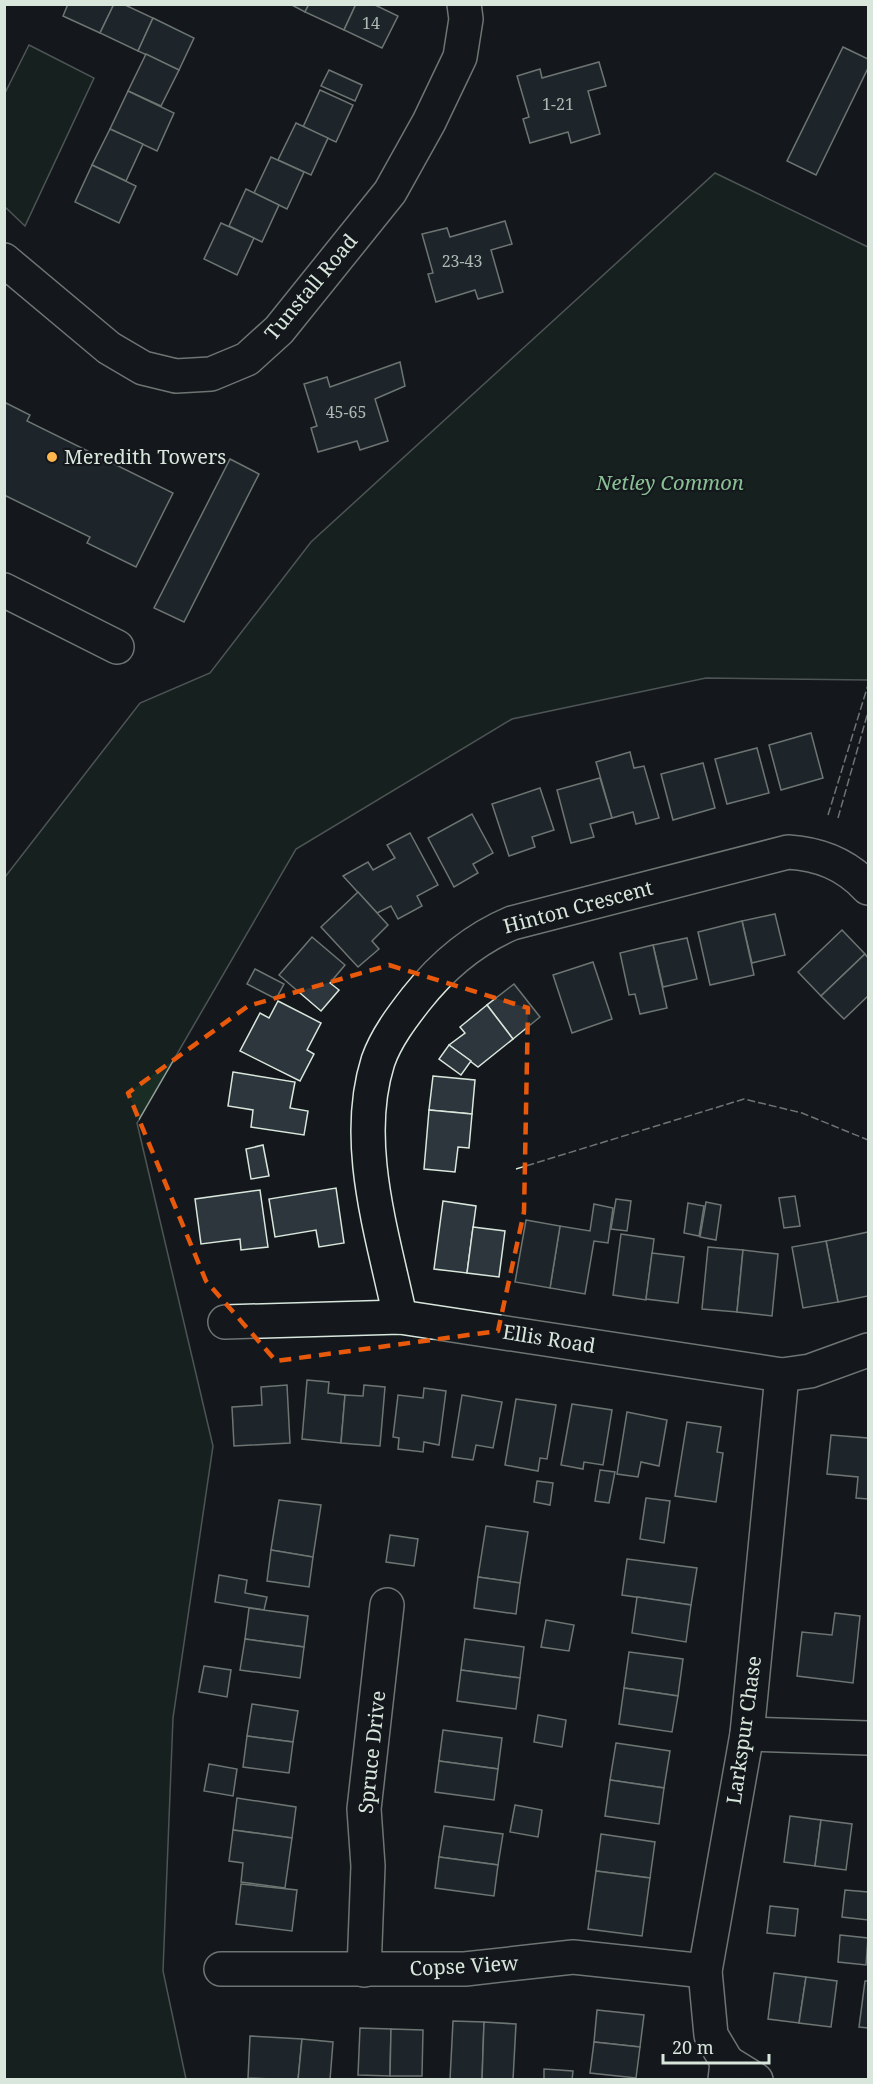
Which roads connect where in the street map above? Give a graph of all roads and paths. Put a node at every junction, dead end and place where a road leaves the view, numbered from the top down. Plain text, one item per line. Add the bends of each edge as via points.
1 (464, 4) edge
2 (8, 271) edge
3 (4, 590) edge
4 (117, 647) dead end
5 (868, 888) edge
6 (400, 1317) junction
7 (225, 1322) dead end
8 (868, 1350) edge
9 (782, 1375) junction
10 (387, 1605) dead end
11 (747, 1734) junction
12 (868, 1738) edge
13 (221, 1969) dead end
14 (364, 1970) junction
15 (705, 1971) junction
16 (726, 2071) edge
17 (756, 2079) edge

1 - 2 street, Tunstall Road via 466,19 460,57 390,192 279,330 247,359 211,374 176,376 143,368 109,348
3 - 4 street
5 - 6 street, Hinton Crescent via 832,860 788,852 512,923 460,954 426,987 398,1023 379,1059 368,1106 369,1164
6 - 7 street, Ellis Road
6 - 9 street, Ellis Road
8 - 9 street, Ellis Road via 810,1371
9 - 11 street, Larkspur Chase
10 - 14 street, Spruce Drive via 363,1809 368,1866
11 - 12 street
11 - 15 street, Larkspur Chase
13 - 14 street, Copse View
14 - 15 street, Copse View via 465,1969 573,1957
15 - 16 street, Larkspur Chase via 711,2035
16 - 17 street

